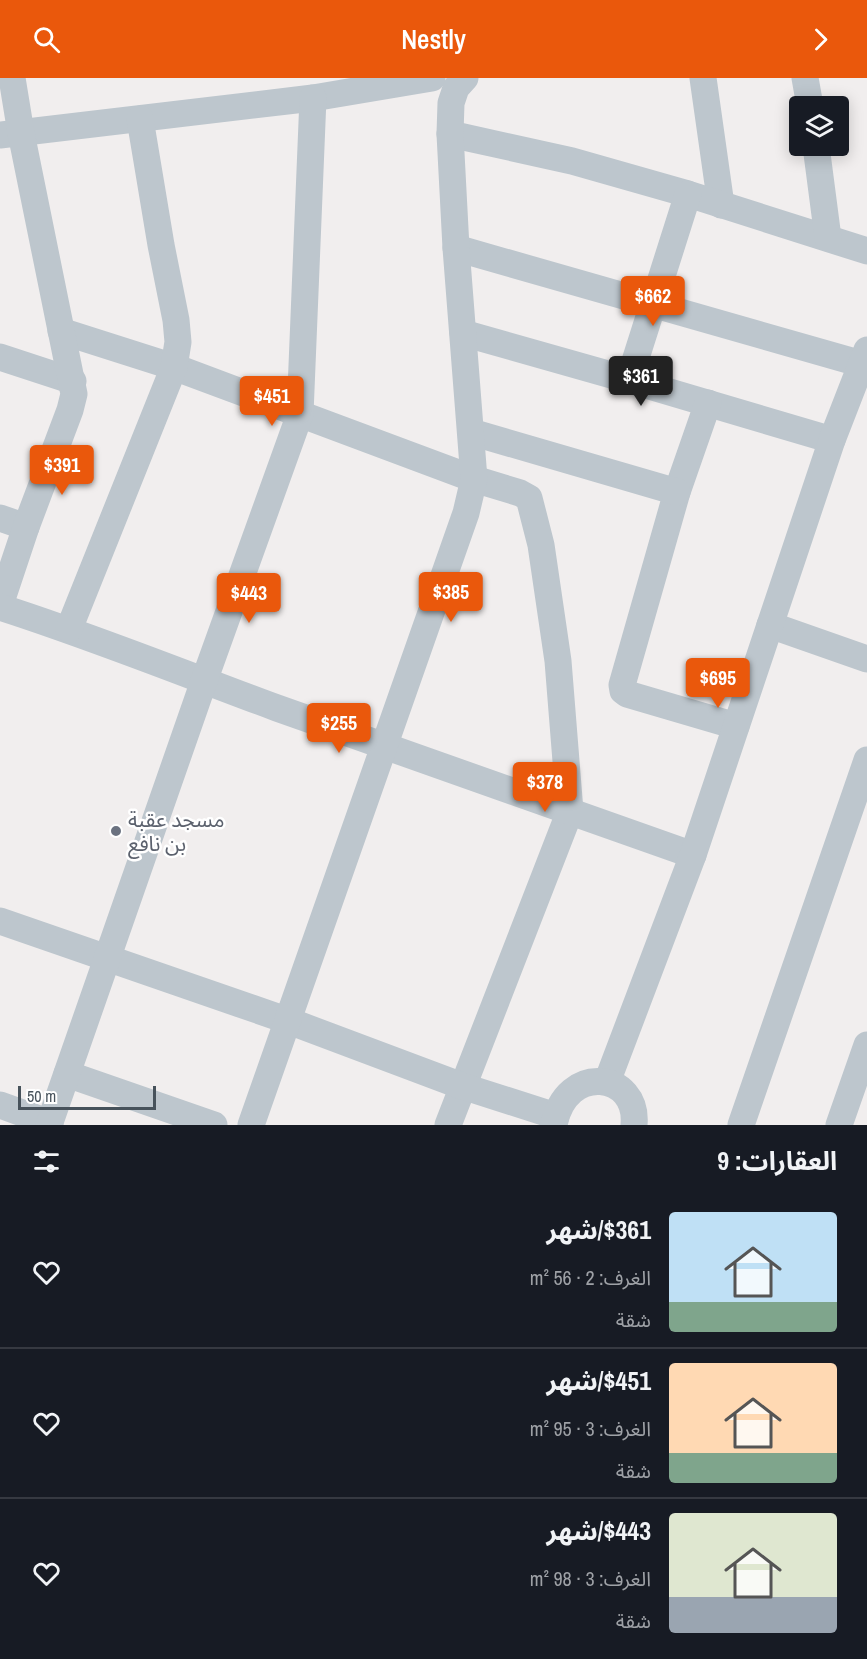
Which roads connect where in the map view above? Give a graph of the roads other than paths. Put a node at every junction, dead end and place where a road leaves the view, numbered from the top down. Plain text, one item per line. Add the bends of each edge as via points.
1 (12, 78) edge
2 (432, 78) edge
3 (465, 78) edge
4 (703, 78) edge
5 (805, 78) edge
6 (808, 96) edge
7 (313, 98) junction
8 (140, 119) junction
9 (10, 134) edge
10 (450, 134) junction
11 (817, 156) edge
12 (688, 194) junction
13 (721, 205) junction
14 (828, 238) junction
15 (456, 248) junction
16 (867, 251) edge
17 (654, 304) junction
18 (61, 331) junction
19 (463, 333) junction
20 (0, 357) edge
21 (174, 367) junction
22 (862, 371) edge
23 (629, 380) junction
24 (73, 381) junction
25 (708, 403) junction
26 (300, 414) junction
27 (471, 432) junction
28 (832, 440) junction
29 (474, 479) junction
30 (677, 492) junction
31 (0, 518) edge
32 (26, 527) junction
33 (0, 606) edge
34 (770, 625) junction
35 (69, 629) junction
36 (867, 659) edge
37 (204, 681) junction
38 (736, 726) junction
39 (384, 746) junction
40 (867, 760) edge
41 (570, 811) junction
42 (693, 855) junction
43 (0, 921) edge
44 (109, 958) junction
45 (290, 1021) junction
46 (867, 1046) edge
47 (67, 1074) junction
48 (607, 1082) junction
49 (462, 1086) junction
50 (0, 1105) edge
51 (555, 1120) edge
52 (50, 1124) edge
53 (214, 1125) edge
54 (251, 1125) edge
55 (448, 1125) edge
56 (634, 1125) edge
57 (741, 1125) edge
58 (839, 1125) edge

1 - 9 street
2 - 7 street
3 - 10 street via 456,88 451,104
4 - 13 street
5 - 6 street
7 - 8 street
7 - 26 street
8 - 9 street
8 - 21 street via 176,320
9 - 18 street
10 - 12 street via 572,161
10 - 15 street
11 - 14 street
12 - 13 street
12 - 17 street
13 - 14 street
14 - 16 street
15 - 17 street
15 - 19 street
17 - 22 street
17 - 23 street
18 - 21 street
18 - 24 street
19 - 23 street
19 - 27 street
20 - 24 street
21 - 26 street
21 - 35 street
22 - 28 street
23 - 25 street
24 - 32 street via 70,410
25 - 28 street
25 - 30 street
26 - 29 street
26 - 37 street
27 - 29 street
27 - 30 street
28 - 34 street
29 - 39 street via 466,513
29 - 41 street via 525,495 533,506 558,662
30 - 38 street via 622,689 627,694
31 - 32 street
32 - 33 street
33 - 35 street
34 - 36 street
34 - 38 street
35 - 37 street
37 - 39 street
37 - 44 street
38 - 42 street
39 - 41 street
39 - 45 street
40 - 57 street
41 - 42 street
41 - 49 street
42 - 48 street
43 - 44 street
44 - 45 street
44 - 47 street
45 - 49 street
45 - 54 street
46 - 58 street
47 - 52 street
47 - 53 street
48 - 51 street via 581,1084 570,1091
48 - 56 street via 628,1097
49 - 51 street
49 - 55 street
50 - 52 street

